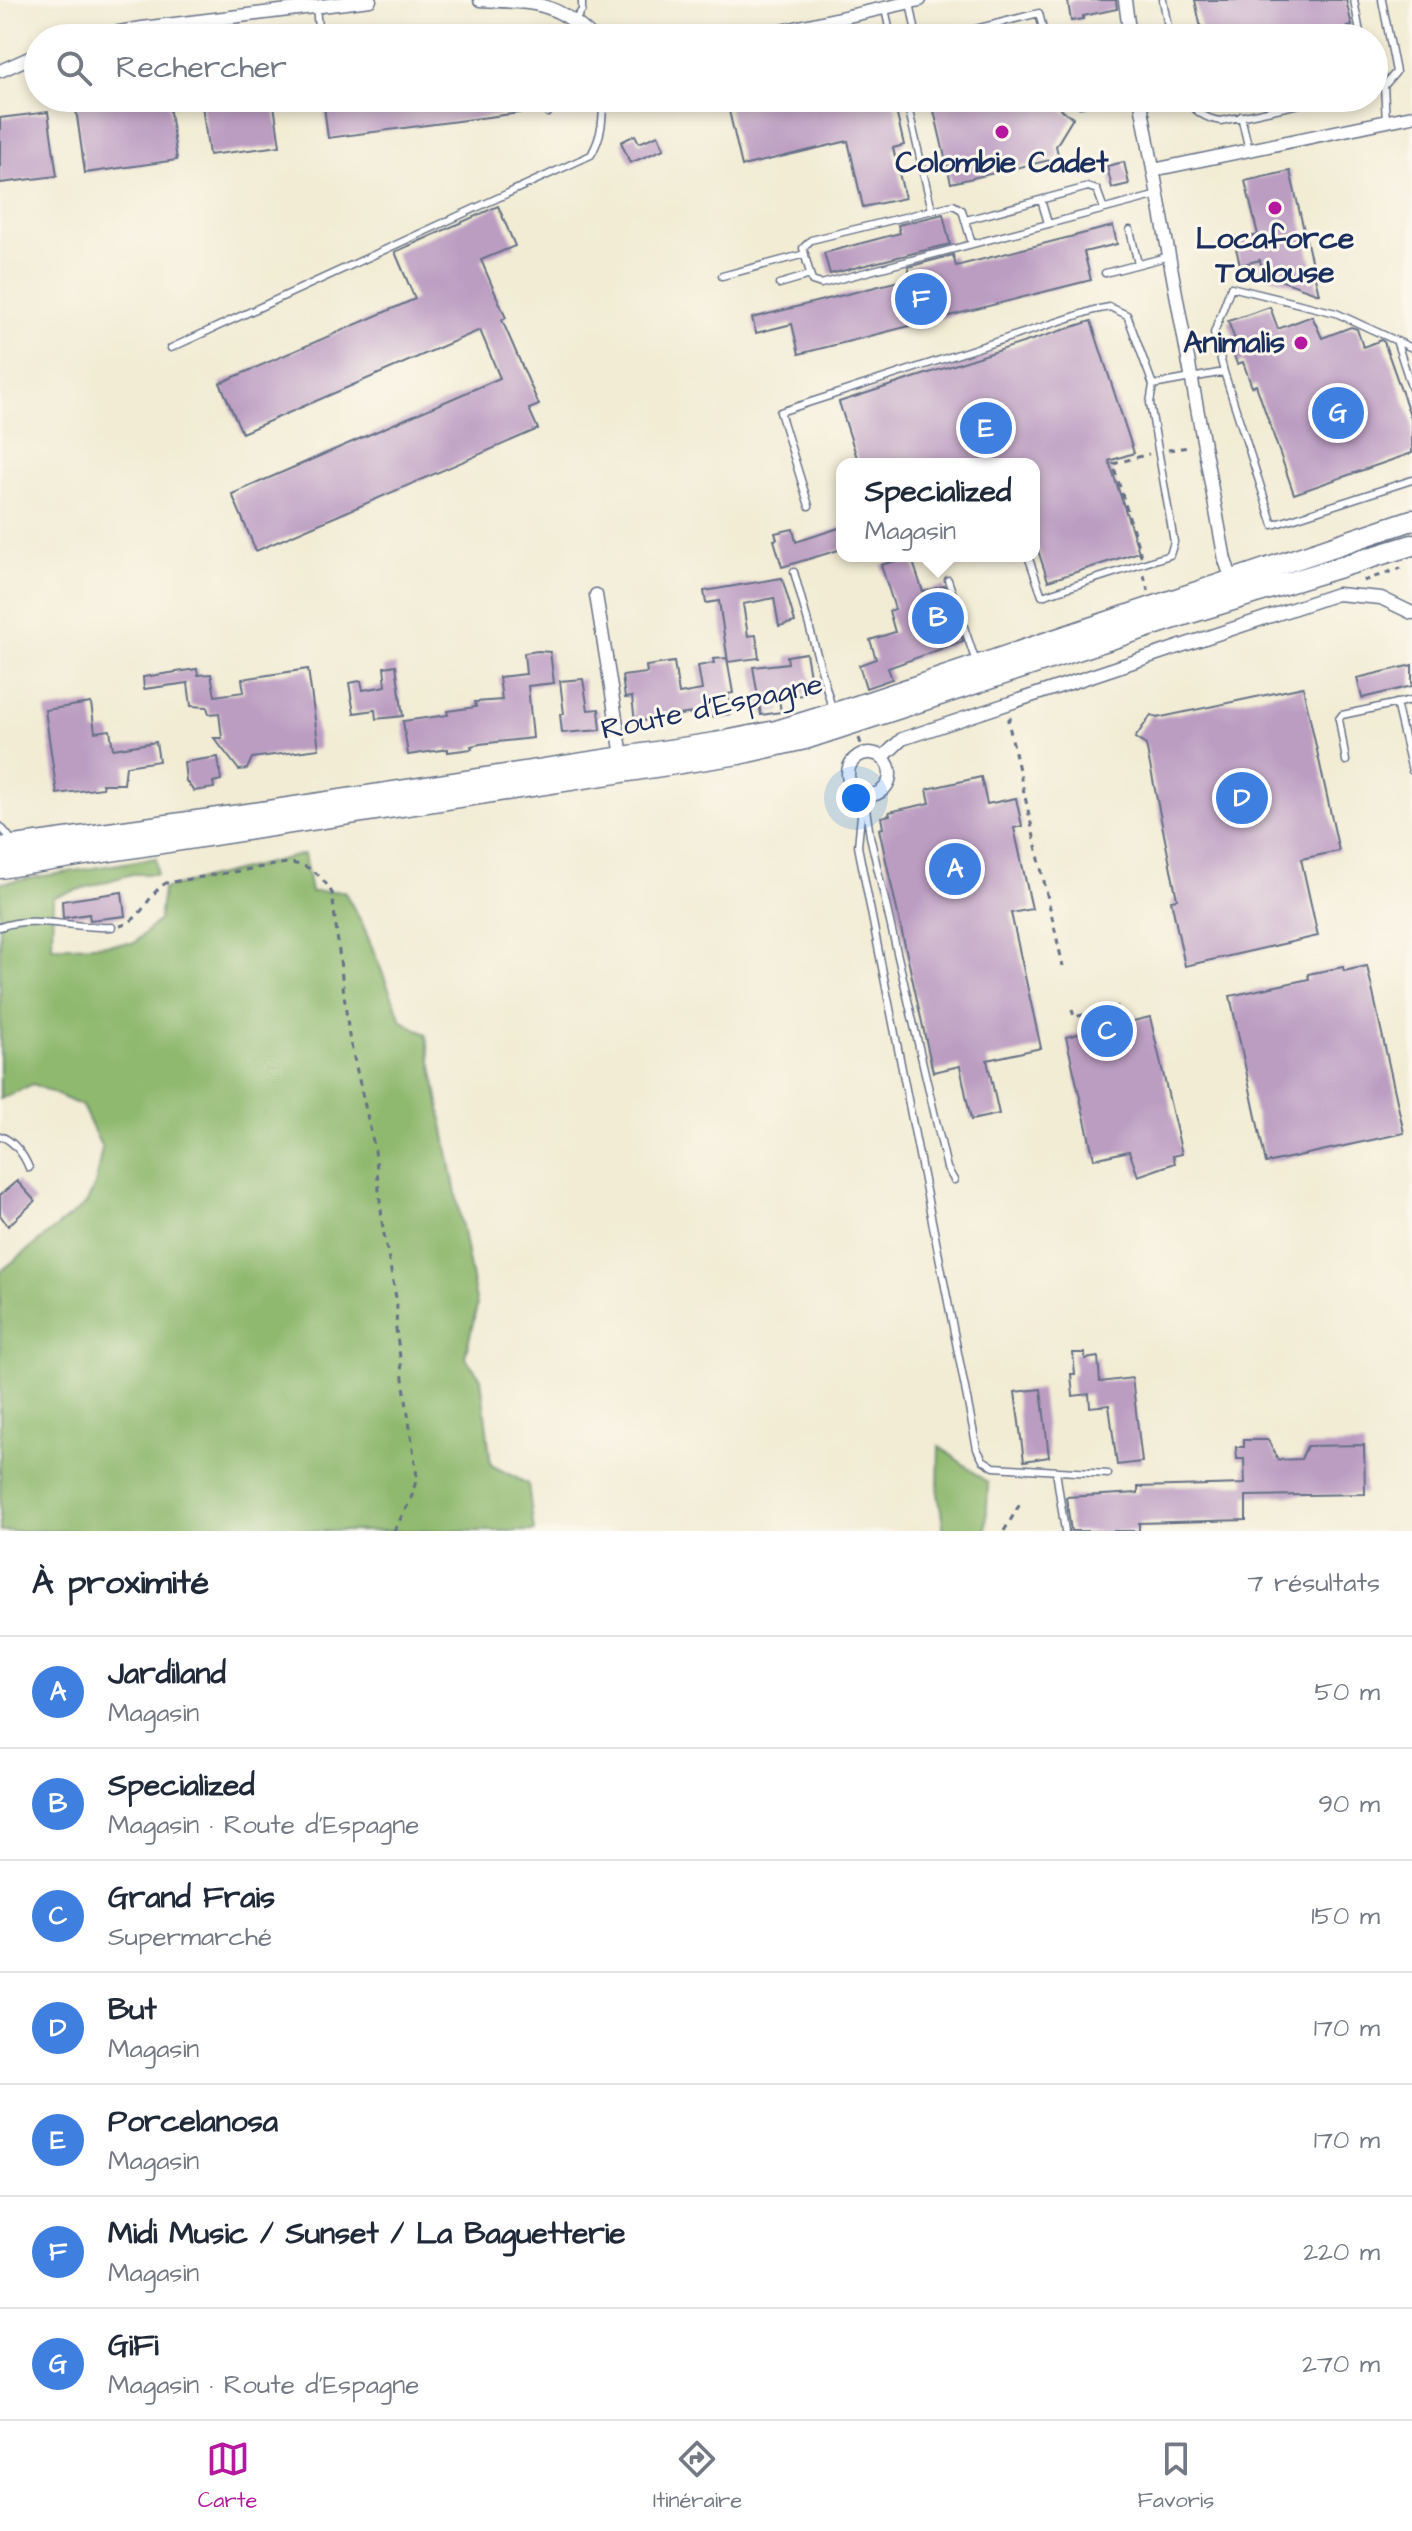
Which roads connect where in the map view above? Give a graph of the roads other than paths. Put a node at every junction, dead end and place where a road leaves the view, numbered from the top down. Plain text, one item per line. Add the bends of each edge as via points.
1 (370, 0) edge
2 (480, 0) edge
3 (582, 0) edge
4 (1125, 0) edge
5 (1163, 0) edge
6 (1354, 0) edge
7 (1382, 0) edge
8 (915, 1) edge
9 (316, 7) junction
10 (885, 8) junction
11 (576, 19) junction
12 (190, 24) edge
13 (318, 24) edge
14 (580, 24) edge
15 (813, 24) edge
16 (888, 24) edge
17 (916, 24) edge
18 (995, 24) edge
19 (1042, 24) edge
20 (1128, 24) edge
21 (1167, 24) edge
22 (1358, 24) edge
23 (1387, 24) edge
24 (1388, 31) edge
25 (24, 60) edge
26 (0, 71) edge
27 (1388, 81) edge
28 (603, 112) edge
29 (909, 112) edge
30 (1143, 112) edge
31 (1197, 112) edge
32 (1260, 112) edge
33 (1385, 112) edge
34 (1241, 116) junction
35 (1412, 116) edge
36 (1386, 121) junction
37 (1249, 150) junction
38 (1153, 170) junction
39 (1158, 195) junction
40 (1041, 200) junction
41 (1104, 209) junction
42 (932, 210) junction
43 (966, 220) junction
44 (1048, 223) junction
45 (1130, 230) dead end
46 (972, 244) junction
47 (805, 254) junction
48 (1170, 256) junction
49 (1138, 264) junction
50 (1105, 273) dead end
51 (810, 275) junction
52 (722, 276) dead end
53 (779, 284) dead end
54 (1397, 343) junction
55 (171, 348) dead end
56 (1412, 348) edge
57 (1224, 372) junction
58 (1193, 378) junction
59 (1153, 385) junction
60 (1412, 389) edge
61 (1412, 480) edge
62 (809, 506) dead end
63 (1412, 520) edge
64 (1412, 545) edge
65 (1030, 562) edge
66 (794, 572) dead end
67 (948, 580) dead end
68 (1232, 580) junction
69 (596, 595) dead end
70 (1412, 613) edge
71 (977, 666) junction
72 (1412, 700) edge
73 (1396, 703) junction
74 (826, 721) junction
75 (882, 758) junction
76 (1346, 761) dead end
77 (624, 765) junction
78 (1412, 771) edge
79 (863, 795) junction
80 (0, 826) edge
81 (9, 847) edge
82 (0, 868) edge
83 (0, 927) edge
84 (112, 927) road end
85 (0, 1136) edge
86 (29, 1168) dead end
87 (954, 1180) dead end
88 (1056, 1471) junction
89 (1108, 1474) dead end
90 (1065, 1531) edge

1 - 9 street
2 - 11 street via 549,4
3 - 11 lane
4 - 20 street
5 - 21 lane
6 - 22 lane
7 - 23 lane
8 - 10 street
8 - 17 lane
9 - 12 street
9 - 13 lane
10 - 15 street
10 - 16 lane
11 - 14 street
18 - 19 lane via 1039,13
24 - 27 lane via 1396,72
25 - 26 street
28 - 55 lane via 591,155
29 - 42 lane
30 - 38 street
31 - 34 lane via 1209,120
32 - 34 lane
33 - 36 lane
34 - 37 lane
35 - 36 street
36 - 37 street
37 - 38 street
38 - 39 street
39 - 41 lane
39 - 48 street
40 - 41 lane via 1092,187
40 - 43 lane
40 - 44 lane
41 - 44 lane
42 - 43 lane via 958,206
42 - 47 lane via 811,240 804,245
43 - 46 lane
44 - 46 lane
45 - 49 lane
46 - 51 lane via 821,284
47 - 51 lane
47 - 52 lane
48 - 49 lane
48 - 58 street
49 - 50 lane
51 - 53 lane
54 - 56 lane
54 - 57 lane via 1336,313 1231,287 1214,333
54 - 60 lane
57 - 58 lane
57 - 61 lane via 1273,525
58 - 59 lane
58 - 68 street
59 - 62 lane via 1127,315 1110,307 780,412
59 - 65 lane via 1150,403 1174,542 1170,555 1042,596
63 - 68 main road, Route d'Espagne
64 - 74 main road, Route d'Espagne
66 - 74 lane
67 - 71 lane
68 - 71 main road, Route d'Espagne
69 - 77 street
70 - 75 street via 1381,598 1337,594 902,739
71 - 74 main road, Route d'Espagne
72 - 73 lane
73 - 76 lane via 1342,715 1339,730
73 - 78 lane
74 - 77 main road, Route d'Espagne via 739,754
75 - 79 street via 889,780 879,793
75 - 79 street via 864,753 847,774
77 - 81 main road, Route d'Espagne
77 - 82 main road, Route d'Espagne
79 - 87 lane via 947,1168
79 - 88 lane via 858,846 973,1438 983,1460 994,1467
80 - 81 lane
83 - 84 lane via 28,920
85 - 86 lane via 9,1139
88 - 89 lane
88 - 90 lane

